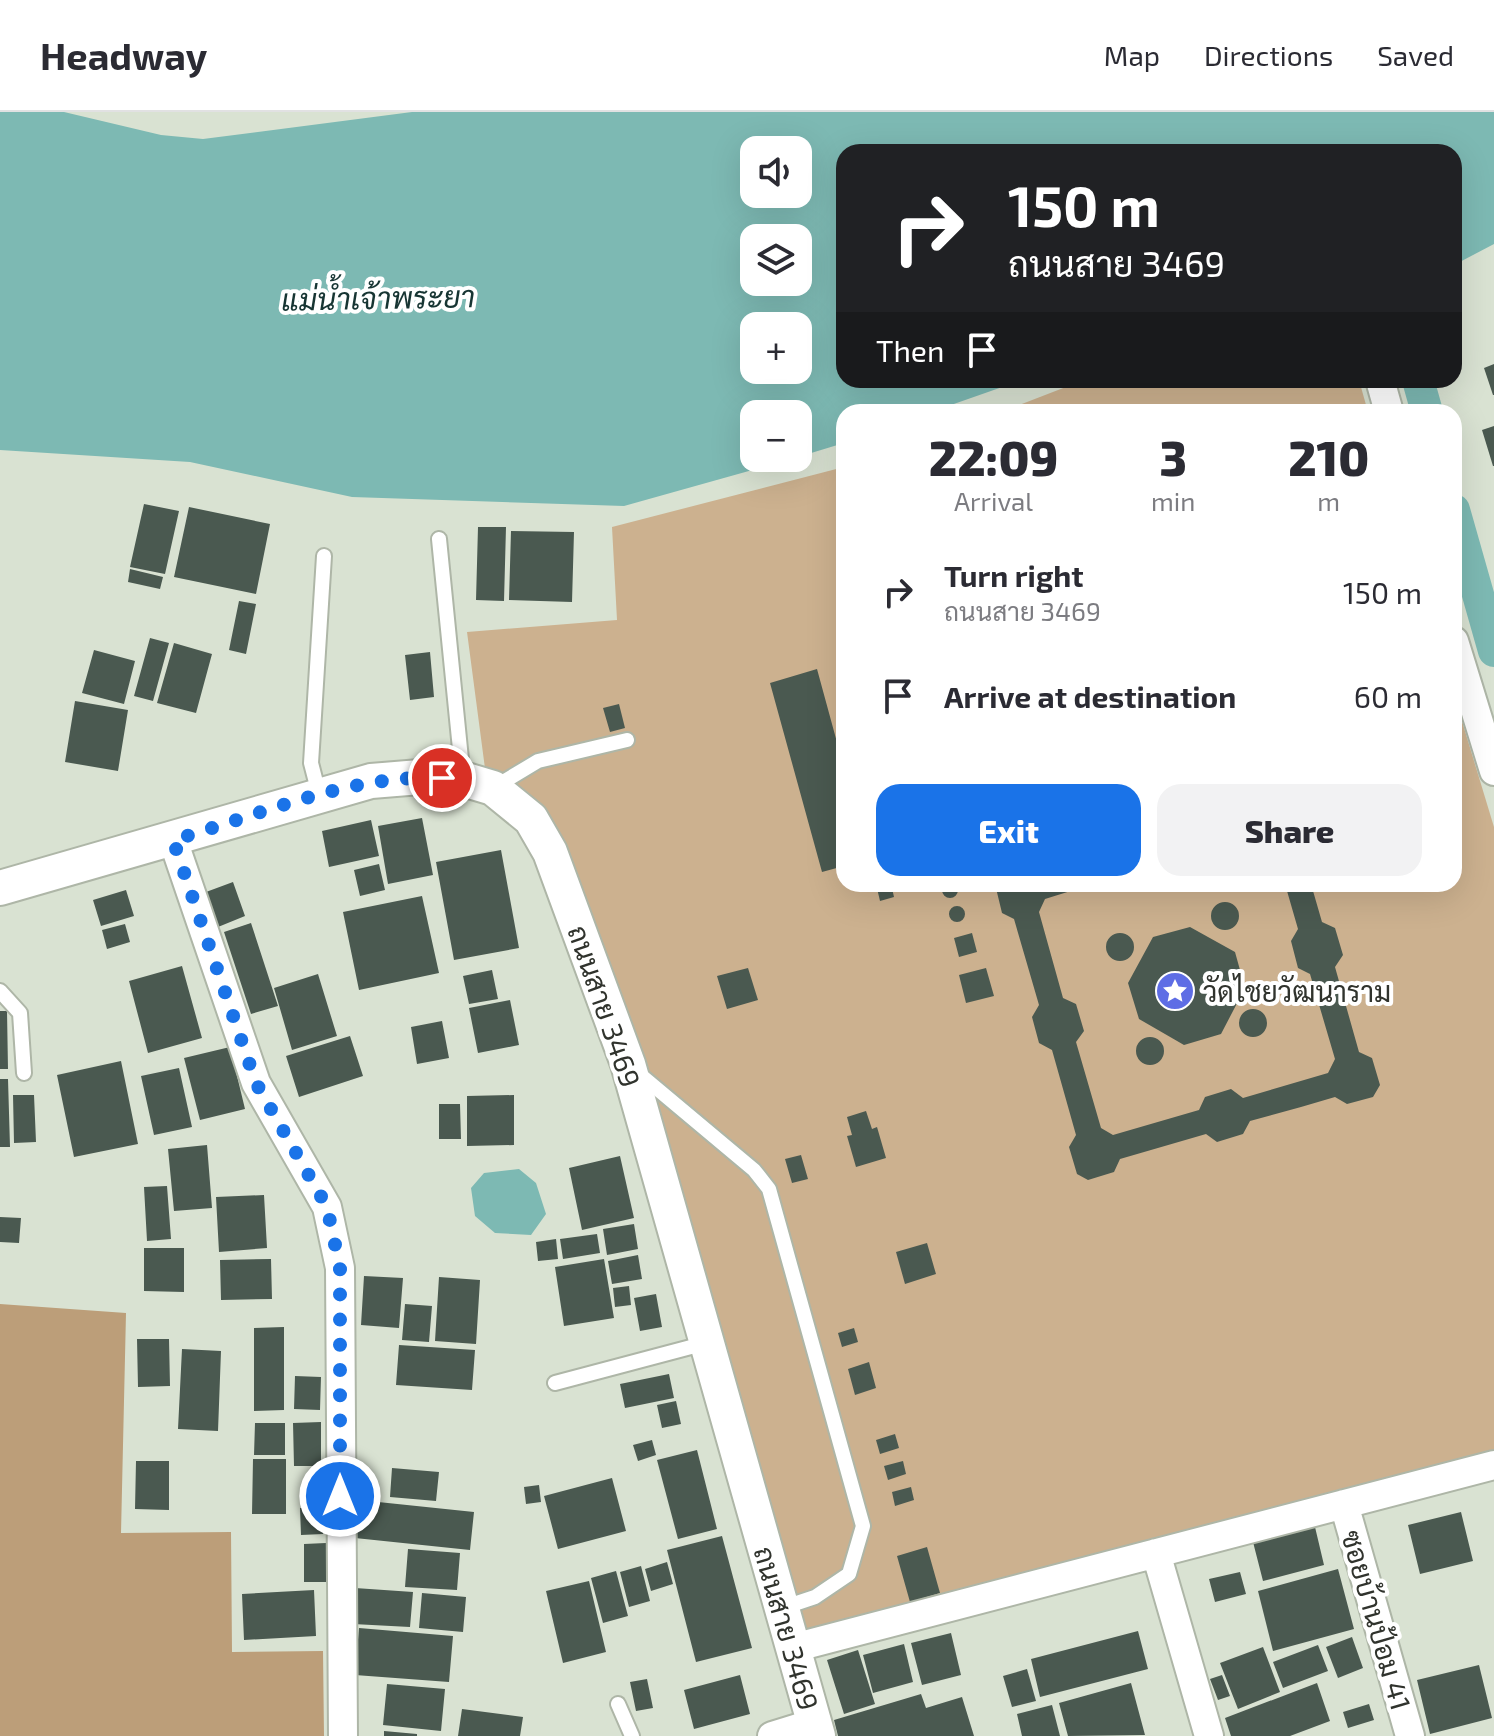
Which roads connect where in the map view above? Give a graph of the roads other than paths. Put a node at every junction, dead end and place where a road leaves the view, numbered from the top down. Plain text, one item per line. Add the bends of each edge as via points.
1 (439, 539) dead end
2 (324, 556) dead end
3 (1462, 667) edge
4 (627, 740) dead end
5 (1494, 771) edge
6 (478, 784) junction
7 (319, 794) junction
8 (173, 840) junction
9 (0, 888) edge
10 (0, 991) edge
11 (628, 1064) junction
12 (24, 1073) dead end
13 (707, 1343) junction
14 (555, 1383) dead end
15 (1494, 1465) edge
16 (1344, 1504) junction
17 (1156, 1553) junction
18 (782, 1608) junction
19 (793, 1648) junction
20 (618, 1704) dead end
21 (816, 1730) edge
22 (343, 1736) edge
23 (632, 1736) edge
24 (772, 1736) edge
25 (1209, 1736) edge
26 (1410, 1736) edge

1 - 6 lane
2 - 7 lane via 311,763
3 - 5 street
4 - 6 lane via 538,761
6 - 7 street via 420,777 371,781
6 - 11 street, ถนนสาย 3469 via 531,819 550,852
7 - 8 street
8 - 9 street
8 - 22 street via 256,1083 327,1207 340,1268
10 - 12 lane via 20,1013
11 - 13 street, ถนนสาย 3469
11 - 18 lane via 754,1170 769,1189 863,1526 849,1574 815,1597
13 - 14 lane
13 - 18 street, ถนนสาย 3469
15 - 16 street
16 - 17 street
16 - 26 street, ซอยบ้านป้อม 41
17 - 19 street
17 - 25 street
18 - 19 street, ถนนสาย 3469
19 - 21 street, ถนนสาย 3469
20 - 23 lane
21 - 24 street

